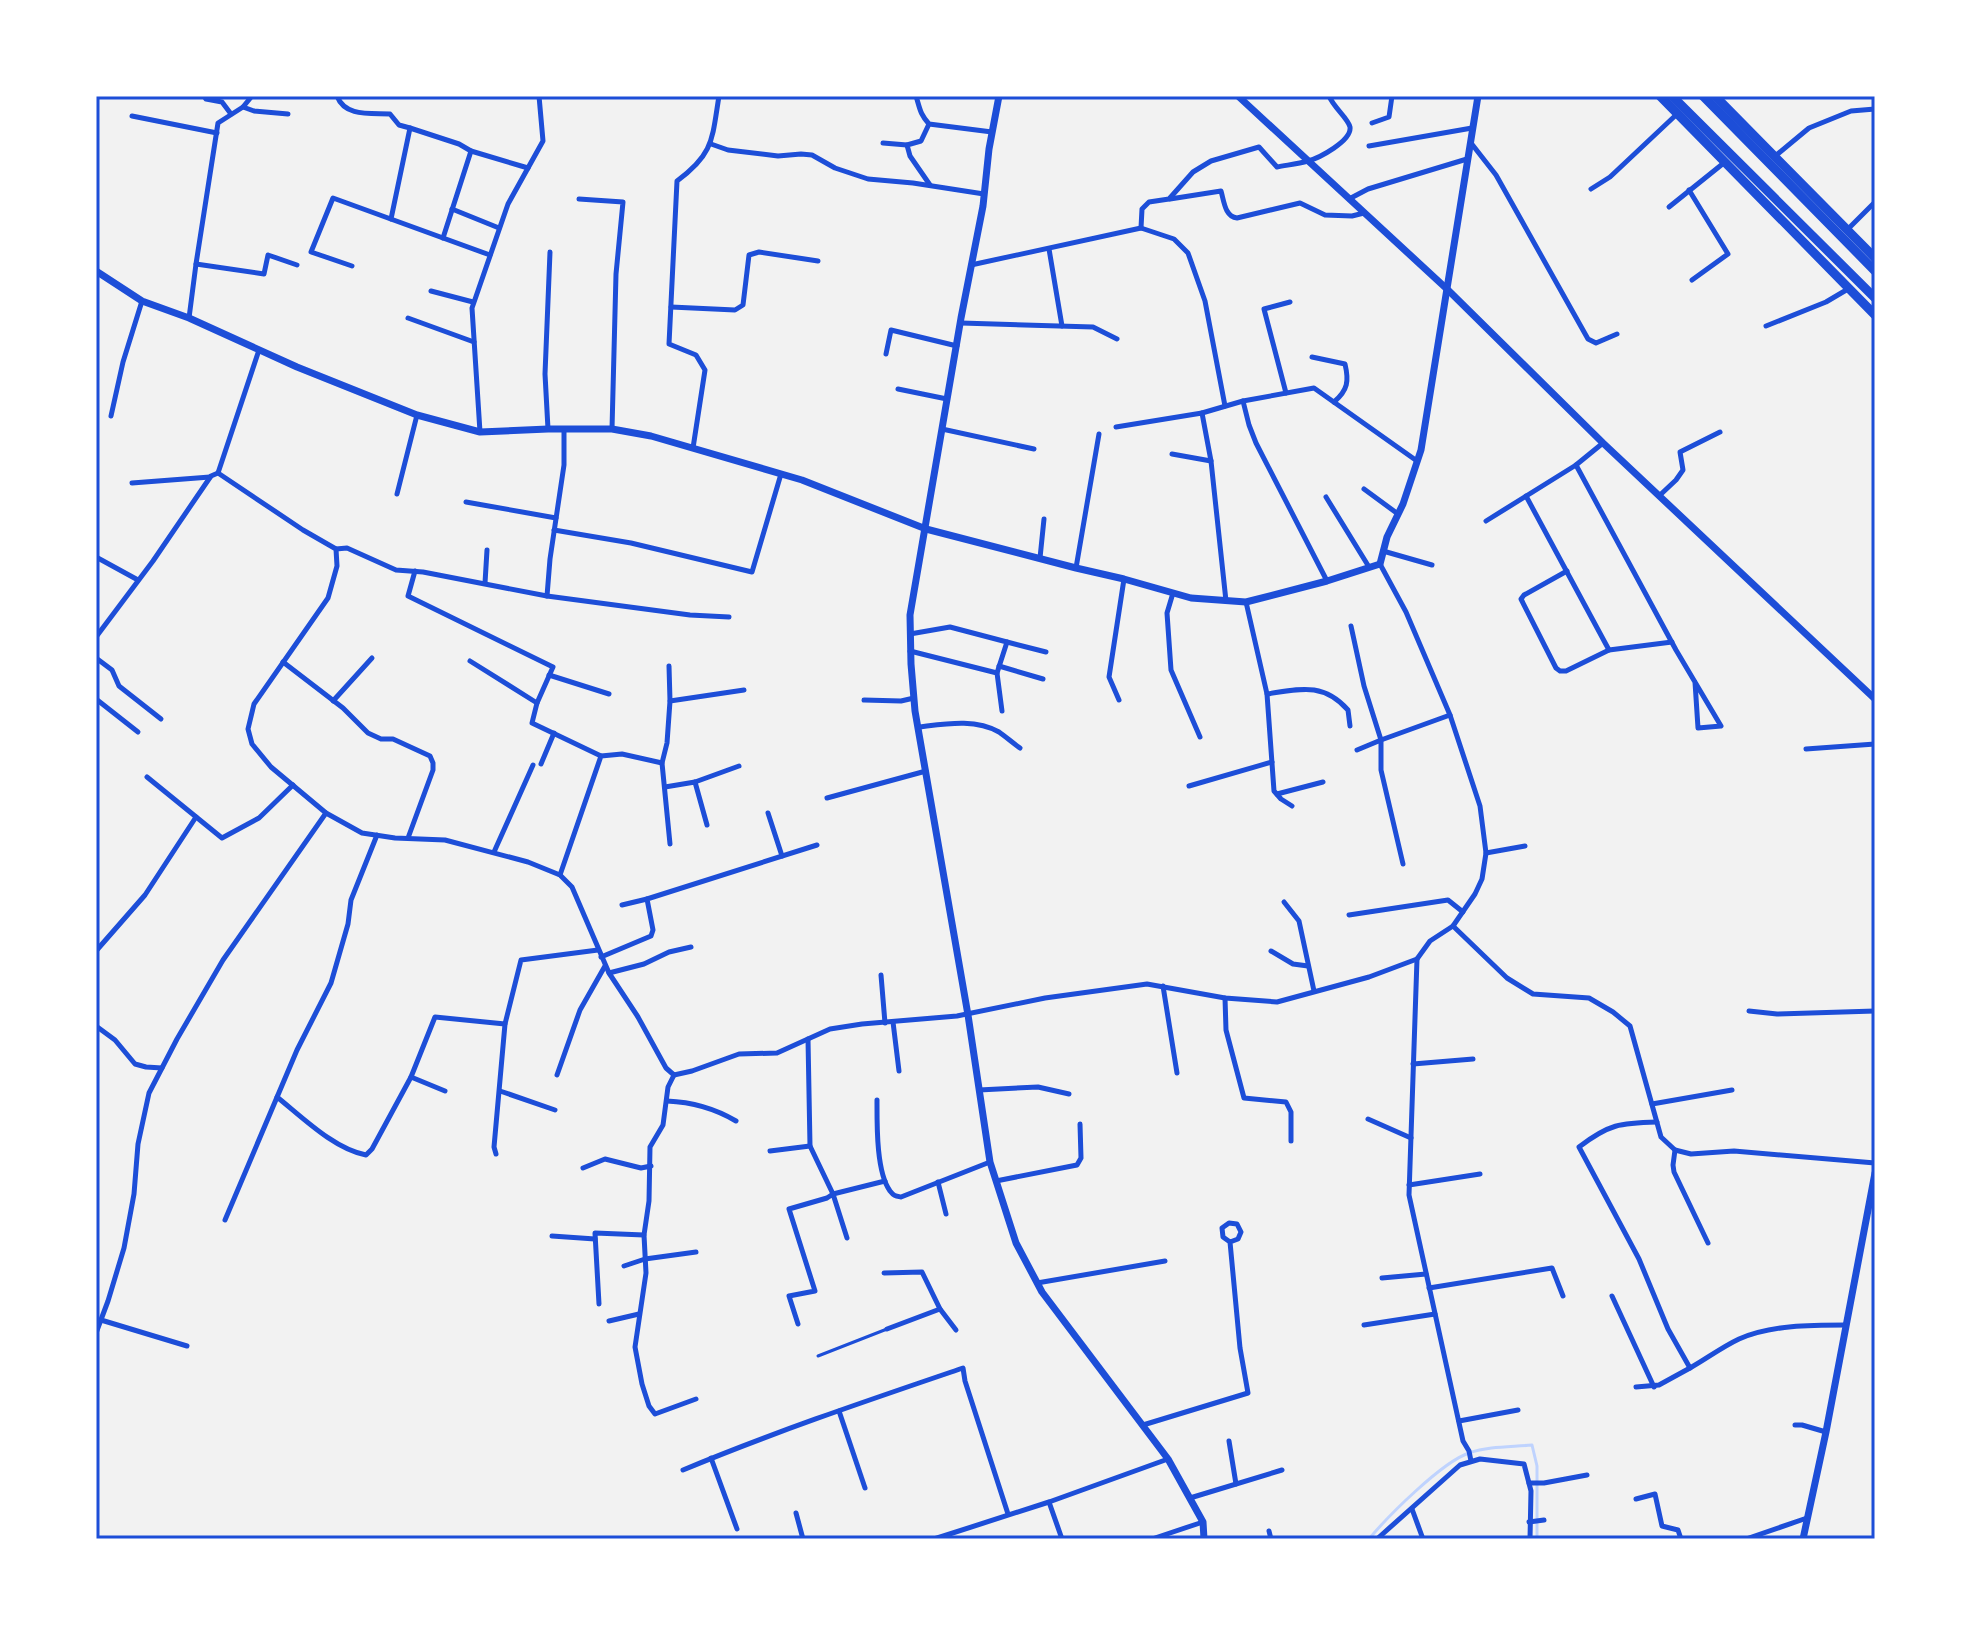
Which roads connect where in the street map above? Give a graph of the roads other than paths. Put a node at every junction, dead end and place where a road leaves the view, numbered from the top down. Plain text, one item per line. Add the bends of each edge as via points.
1 (204, 96) edge
2 (252, 96) edge
3 (337, 96) edge
4 (539, 96) edge
5 (719, 96) edge
6 (916, 96) edge
7 (999, 96) edge
8 (1238, 96) edge
9 (1329, 96) edge
10 (1392, 96) edge
11 (1478, 96) edge
12 (1660, 96) edge
13 (1672, 96) edge
14 (1703, 96) edge
15 (1715, 96) edge
16 (243, 107) junction
17 (1875, 109) edge
18 (231, 114) junction
19 (288, 114) dead end
20 (1678, 114) junction
21 (132, 116) dead end
22 (1372, 123) dead end
23 (929, 124) junction
24 (410, 128) junction
25 (1473, 128) junction
26 (993, 132) junction
27 (217, 133) junction
28 (1471, 142) junction
29 (883, 143) dead end
30 (711, 144) junction
31 (907, 145) junction
32 (1369, 146) dead end
33 (471, 151) junction
34 (1468, 158) junction
35 (1728, 159) junction
36 (1772, 159) junction
37 (1308, 161) junction
38 (528, 168) junction
39 (930, 186) junction
40 (1591, 189) dead end
41 (1689, 190) junction
42 (984, 194) junction
43 (579, 199) dead end
44 (1169, 199) junction
45 (1349, 199) junction
46 (1875, 202) edge
47 (1669, 207) dead end
48 (452, 209) junction
49 (1364, 213) junction
50 (391, 219) junction
51 (499, 228) junction
52 (1141, 228) junction
53 (1844, 233) junction
54 (443, 238) junction
55 (1049, 249) junction
56 (550, 252) dead end
57 (490, 255) junction
58 (1875, 258) edge
59 (818, 261) dead end
60 (196, 264) junction
61 (297, 265) dead end
62 (971, 265) junction
63 (352, 266) dead end
64 (96, 271) edge
65 (1875, 271) edge
66 (1692, 280) dead end
67 (1858, 282) junction
68 (1849, 289) junction
69 (1448, 290) junction
70 (431, 291) dead end
71 (1875, 298) edge
72 (142, 301) junction
73 (473, 302) junction
74 (1290, 302) dead end
75 (671, 307) junction
76 (1875, 315) edge
77 (189, 318) junction
78 (408, 318) dead end
79 (961, 323) junction
80 (1062, 326) junction
81 (1766, 326) dead end
82 (1617, 334) dead end
83 (1117, 339) dead end
84 (474, 342) junction
85 (957, 346) junction
86 (260, 349) junction
87 (886, 354) dead end
88 (1312, 357) dead end
89 (898, 389) dead end
90 (1286, 393) junction
91 (948, 399) junction
92 (1243, 401) junction
93 (1334, 402) junction
94 (1225, 406) junction
95 (1202, 413) junction
96 (417, 415) junction
97 (111, 416) dead end
98 (1116, 427) dead end
99 (548, 429) junction
100 (612, 429) junction
101 (942, 429) junction
102 (564, 430) junction
103 (480, 432) junction
104 (1720, 432) dead end
105 (1099, 434) dead end
106 (1603, 443) junction
107 (693, 448) junction
108 (1034, 449) dead end
109 (1172, 454) dead end
110 (1211, 461) junction
111 (1417, 461) junction
112 (1576, 465) junction
113 (218, 473) junction
114 (781, 474) junction
115 (211, 476) junction
116 (132, 483) dead end
117 (1364, 489) dead end
118 (397, 494) dead end
119 (1526, 496) junction
120 (1659, 496) junction
121 (1326, 497) dead end
122 (466, 502) dead end
123 (1398, 514) junction
124 (556, 518) junction
125 (1044, 519) dead end
126 (1486, 521) dead end
127 (926, 529) junction
128 (554, 530) junction
129 (336, 549) junction
130 (487, 550) dead end
131 (1383, 551) junction
132 (96, 557) edge
133 (1040, 558) junction
134 (1380, 564) junction
135 (1432, 565) dead end
136 (1369, 567) junction
137 (1076, 568) junction
138 (415, 571) junction
139 (1567, 571) junction
140 (1124, 579) junction
141 (138, 580) junction
142 (1327, 581) junction
143 (485, 583) junction
144 (1173, 593) junction
145 (547, 596) junction
146 (1226, 602) junction
147 (1246, 602) junction
148 (729, 617) dead end
149 (1351, 626) dead end
150 (910, 634) junction
151 (96, 637) edge
152 (1007, 642) junction
153 (1672, 642) junction
154 (1609, 650) junction
155 (910, 651) junction
156 (1046, 652) dead end
157 (96, 658) edge
158 (372, 658) dead end
159 (470, 661) dead end
160 (283, 662) junction
161 (669, 666) dead end
162 (999, 666) junction
163 (997, 673) junction
164 (549, 675) junction
165 (1043, 679) dead end
166 (1695, 682) junction
167 (744, 690) dead end
168 (609, 694) dead end
169 (1267, 694) junction
170 (914, 698) junction
171 (96, 699) edge
172 (1875, 699) edge
173 (864, 700) dead end
174 (1119, 700) dead end
175 (333, 701) junction
176 (670, 701) junction
177 (537, 703) junction
178 (1002, 711) dead end
179 (1450, 715) junction
180 (161, 719) dead end
181 (1350, 726) dead end
182 (918, 727) junction
183 (138, 732) dead end
184 (554, 733) junction
185 (1200, 737) dead end
186 (1381, 740) junction
187 (1875, 744) edge
188 (1020, 748) dead end
189 (1806, 749) dead end
190 (1357, 750) dead end
191 (601, 756) junction
192 (1272, 762) junction
193 (662, 763) junction
194 (541, 764) dead end
195 (533, 765) dead end
196 (739, 766) dead end
197 (926, 771) junction
198 (147, 777) dead end
199 (695, 782) junction
200 (1323, 782) dead end
201 (293, 785) junction
202 (1189, 786) dead end
203 (665, 787) junction
204 (1277, 794) junction
205 (827, 798) dead end
206 (1292, 806) dead end
207 (326, 813) junction
208 (768, 813) dead end
209 (196, 817) junction
210 (707, 825) dead end
211 (377, 835) junction
212 (408, 838) junction
213 (670, 844) dead end
214 (817, 845) dead end
215 (1525, 846) dead end
216 (494, 852) junction
217 (1486, 853) junction
218 (782, 856) junction
219 (1403, 864) dead end
220 (560, 875) junction
221 (647, 899) junction
222 (1284, 902) dead end
223 (622, 905) dead end
224 (1463, 912) junction
225 (1349, 915) dead end
226 (1453, 926) junction
227 (691, 947) dead end
228 (598, 950) junction
229 (96, 951) edge
230 (1271, 951) dead end
231 (601, 957) junction
232 (1417, 959) junction
233 (605, 965) junction
234 (1308, 966) junction
235 (609, 973) junction
236 (881, 975) dead end
237 (1163, 986) junction
238 (1314, 991) junction
239 (1225, 998) junction
240 (1749, 1011) dead end
241 (1875, 1011) edge
242 (968, 1015) junction
243 (893, 1022) junction
244 (885, 1023) junction
245 (505, 1024) junction
246 (96, 1026) edge
247 (808, 1039) junction
248 (1473, 1059) dead end
249 (1413, 1064) junction
250 (162, 1068) junction
251 (899, 1071) dead end
252 (1177, 1073) dead end
253 (557, 1075) dead end
254 (674, 1075) junction
255 (411, 1077) junction
256 (979, 1090) junction
257 (1732, 1090) dead end
258 (445, 1091) dead end
259 (500, 1091) junction
260 (1069, 1094) dead end
261 (277, 1097) junction
262 (877, 1100) dead end
263 (667, 1101) junction
264 (1652, 1104) junction
265 (555, 1110) dead end
266 (1368, 1119) dead end
267 (736, 1121) dead end
268 (1657, 1122) junction
269 (1080, 1124) dead end
270 (1411, 1138) junction
271 (1291, 1141) dead end
272 (810, 1146) junction
273 (1675, 1150) junction
274 (770, 1151) dead end
275 (496, 1154) dead end
276 (990, 1162) junction
277 (1875, 1163) edge
278 (651, 1166) junction
279 (583, 1168) dead end
280 (1875, 1173) edge
281 (1480, 1174) dead end
282 (885, 1181) junction
283 (995, 1181) junction
284 (938, 1182) junction
285 (1409, 1185) junction
286 (833, 1194) junction
287 (946, 1214) dead end
288 (225, 1220) dead end
289 (644, 1235) junction
290 (552, 1236) dead end
291 (847, 1238) dead end
292 (595, 1239) junction
293 (1230, 1242) dead end
294 (1708, 1243) dead end
295 (696, 1252) dead end
296 (645, 1259) junction
297 (1165, 1261) dead end
298 (624, 1266) dead end
299 (884, 1273) dead end
300 (1426, 1274) junction
301 (1382, 1278) dead end
302 (1037, 1283) junction
303 (1429, 1288) junction
304 (1563, 1296) dead end
305 (1612, 1296) dead end
306 (599, 1304) dead end
307 (940, 1309) junction
308 (639, 1314) junction
309 (1435, 1314) junction
310 (101, 1320) junction
311 (609, 1321) dead end
312 (798, 1324) dead end
313 (1364, 1325) dead end
314 (1846, 1325) junction
315 (887, 1329) joint
316 (956, 1330) dead end
317 (96, 1333) edge
318 (187, 1346) dead end
319 (818, 1356) dead end
320 (1690, 1368) junction
321 (1636, 1387) dead end
322 (1654, 1387) junction
323 (696, 1399) dead end
324 (1518, 1410) dead end
325 (839, 1411) junction
326 (1459, 1421) junction
327 (1143, 1425) junction
328 (1795, 1425) dead end
329 (1826, 1432) junction
330 (1229, 1441) dead end
331 (1470, 1455) junction
332 (711, 1458) junction
333 (1168, 1459) junction
334 (683, 1470) dead end
335 (1282, 1470) dead end
336 (1587, 1475) dead end
337 (1236, 1484) junction
338 (1531, 1484) junction
339 (865, 1488) dead end
340 (1189, 1498) junction
341 (1636, 1499) dead end
342 (1049, 1502) junction
343 (1412, 1509) junction
344 (796, 1513) dead end
345 (1008, 1514) junction
346 (1807, 1518) junction
347 (1544, 1520) dead end
348 (1203, 1522) junction
349 (1530, 1522) junction
350 (737, 1529) dead end
351 (1269, 1531) dead end
352 (958, 1536) edge
353 (1379, 1538) edge
354 (803, 1539) edge
355 (934, 1539) edge
356 (1062, 1539) edge
357 (1152, 1539) edge
358 (1204, 1539) edge
359 (1271, 1539) edge
360 (1423, 1539) edge
361 (1530, 1539) edge
362 (1681, 1539) edge
363 (1746, 1539) edge
364 (1803, 1539) edge

1 - 18 street via 222,102
2 - 16 street
3 - 24 street via 351,111 390,114
4 - 38 street via 543,141
5 - 30 street
6 - 23 street
7 - 26 street
8 - 37 street
9 - 37 street via 1348,122 1349,135
10 - 22 street via 1389,117
11 - 25 street
12 - 20 highway
13 - 35 highway
14 - 36 highway
15 - 36 highway
16 - 18 street
16 - 19 street
17 - 36 street via 1851,111 1809,128
18 - 27 street via 218,123
20 - 35 highway
20 - 40 street
21 - 27 street
23 - 26 street
23 - 31 street via 921,141
24 - 33 street
24 - 50 street
25 - 28 street
25 - 32 street
26 - 42 street
27 - 60 street
28 - 34 street
28 - 82 street via 1496,175 1588,339 1596,343
29 - 31 street
30 - 39 street via 778,156 812,155 868,179
30 - 75 street via 696,167 677,181
31 - 39 street
33 - 38 street
33 - 48 street
34 - 45 street
34 - 69 street
35 - 41 street
35 - 67 highway
35 - 68 highway
36 - 53 highway
37 - 44 street via 1277,167 1259,147 1211,161
37 - 45 street
38 - 51 street
39 - 42 street
41 - 47 street
41 - 66 street via 1728,254
42 - 62 street
43 - 100 street via 623,202
44 - 49 street via 1221,191 1228,214 1237,218 1300,203 1325,215
44 - 52 street via 1149,202 1142,209
45 - 49 street
46 - 53 street
48 - 51 street
48 - 54 street
49 - 69 street
50 - 54 street
50 - 63 street via 333,198 311,252
51 - 57 street
52 - 55 street
52 - 94 street via 1174,239 1188,253 1205,301
53 - 58 highway
53 - 65 highway
54 - 57 street
55 - 62 street
55 - 80 street
56 - 99 street
57 - 73 street
59 - 75 street via 749,255 743,305 735,310
60 - 61 street via 264,274 268,255
60 - 77 street
62 - 79 street
64 - 72 street
67 - 68 street
67 - 71 highway
68 - 76 highway
68 - 81 street
69 - 106 street
69 - 111 street
70 - 73 street
72 - 77 street
72 - 97 street
73 - 84 street
74 - 90 street via 1264,309
75 - 107 street via 669,344 696,355 705,370
77 - 86 street
78 - 84 street
79 - 80 street
79 - 85 street
80 - 83 street via 1093,327
84 - 103 street
85 - 87 street via 891,330
85 - 91 street
86 - 96 street
86 - 113 street
88 - 93 street via 1345,364 1344,393
89 - 91 street
90 - 92 street
90 - 93 street via 1314,388
91 - 101 street
92 - 94 street
92 - 142 street via 1256,443
93 - 111 street
94 - 95 street
95 - 98 street
95 - 110 street
96 - 103 street
96 - 118 street
99 - 102 street
99 - 103 street
100 - 102 street
100 - 107 street
101 - 108 street
101 - 127 street
102 - 124 street
104 - 120 street via 1680,452 1683,470
105 - 137 street
106 - 112 street
106 - 120 street
107 - 114 street
109 - 110 street
110 - 146 street
111 - 123 street
112 - 119 street
112 - 153 street
113 - 115 street
113 - 129 street
114 - 127 street
114 - 128 street via 752,572
115 - 116 street
115 - 141 street
117 - 123 street
119 - 126 street
119 - 139 street
120 - 172 street
121 - 136 street
122 - 124 street
123 - 131 street
124 - 128 street
125 - 133 street
127 - 133 street
127 - 150 street
128 - 145 street
129 - 138 street via 347,548 396,570
129 - 160 street via 328,598
130 - 143 street
131 - 134 street
131 - 135 street
132 - 141 street
133 - 137 street
134 - 136 street
134 - 179 street
136 - 142 street
137 - 140 street
138 - 143 street
138 - 164 street via 408,596 553,667
139 - 154 street
139 - 154 street via 1521,599 1556,668 1566,671
140 - 144 street
140 - 174 street via 1109,677
141 - 151 street
142 - 147 street
143 - 145 street
144 - 146 street
144 - 185 street via 1167,613 1171,670
145 - 148 street
146 - 147 street
147 - 169 street
149 - 186 street
150 - 152 street via 950,627
150 - 155 street
152 - 156 street
152 - 162 street
153 - 154 street
153 - 166 street
155 - 163 street
155 - 170 street
157 - 180 street via 112,670 119,686
158 - 175 street
159 - 177 street
160 - 175 street
160 - 201 street via 254,704 248,729 252,744
161 - 176 street
162 - 163 street
162 - 165 street
163 - 178 street
164 - 168 street
164 - 177 street
166 - 166 street via 1708,704 1721,726 1698,728
167 - 176 street
169 - 181 street via 1316,689 1331,694 1348,710
169 - 192 street
170 - 173 street
170 - 182 street
171 - 183 street
175 - 212 street via 368,733 430,756 433,770
176 - 193 street
177 - 184 street via 532,723
179 - 186 street
179 - 217 street via 1480,806
182 - 188 street via 976,724
182 - 197 street
184 - 191 street
184 - 194 street
186 - 190 street
186 - 219 street via 1381,770
187 - 189 street
191 - 193 street via 622,754
191 - 220 street
192 - 202 street
192 - 204 street
193 - 203 street
195 - 216 street
196 - 199 street
197 - 205 street
197 - 242 street
198 - 209 street
199 - 203 street
199 - 210 street
200 - 204 street
201 - 207 street
201 - 209 street via 259,818 222,838
203 - 213 street
204 - 206 street
207 - 211 street via 362,833
207 - 250 street via 223,960
208 - 218 street
209 - 229 street via 145,895
211 - 212 street
211 - 261 street via 351,900 331,983
212 - 216 street
214 - 218 street
215 - 217 street
216 - 220 street
217 - 224 street via 1482,879
218 - 221 street
220 - 228 street via 572,887
221 - 223 street
221 - 231 street via 651,936
222 - 234 street via 1299,921
224 - 225 street via 1448,900
224 - 226 street
226 - 232 street via 1430,941
226 - 264 street via 1507,978 1533,994 1589,998 1630,1026
227 - 235 street
228 - 231 street
228 - 245 street via 521,960
230 - 234 street
231 - 233 street
232 - 238 street
232 - 249 street
233 - 235 street
233 - 253 street via 580,1010
234 - 238 street
235 - 254 street
236 - 244 street
237 - 239 street
237 - 242 street via 1101,990
237 - 252 street
238 - 239 street via 1277,1002
239 - 271 street via 1226,1030 1244,1098 1286,1102
240 - 241 street
242 - 243 street
242 - 256 street
243 - 244 street
243 - 251 street
244 - 247 street via 830,1029
245 - 255 street via 435,1017
245 - 259 street
246 - 250 street via 135,1064
247 - 254 street via 777,1053 739,1054
247 - 272 street
248 - 249 street
249 - 270 street
250 - 310 street via 149,1093 126,1235
254 - 263 street
255 - 258 street
255 - 261 street via 366,1155 333,1140
256 - 260 street via 1038,1087
256 - 276 street
257 - 264 street
259 - 265 street
259 - 275 street
261 - 288 street
262 - 282 street
263 - 267 street via 688,1102
263 - 278 street via 663,1125 650,1147
264 - 268 street
266 - 270 street
268 - 273 street via 1661,1137
268 - 320 street via 1622,1123 1579,1147
269 - 283 street via 1077,1165
270 - 285 street
272 - 274 street
272 - 286 street
273 - 277 street
273 - 294 street via 1674,1172
276 - 283 street
276 - 284 street
278 - 279 street via 605,1159
278 - 289 street
280 - 314 street
281 - 285 street
282 - 284 street via 891,1194 901,1197
282 - 286 street
283 - 302 street via 1016,1243
284 - 287 street
285 - 300 street
286 - 291 street
286 - 312 street via 789,1209 815,1291 789,1296
289 - 292 street via 595,1233
289 - 296 street
290 - 292 street
292 - 306 street
293 - 327 street via 1248,1393
295 - 296 street
296 - 298 street
296 - 308 street
297 - 302 street
299 - 307 street via 922,1272
300 - 301 street
300 - 303 street
302 - 327 street
303 - 304 street via 1552,1268
303 - 309 street
305 - 322 street
307 - 315 street
307 - 316 street
308 - 311 street
308 - 323 street via 635,1347 649,1406 655,1414
309 - 313 street
309 - 326 street
310 - 317 street
310 - 318 street
314 - 320 street via 1769,1331 1740,1339
314 - 329 street
315 - 319 lane
320 - 322 street
321 - 322 street
324 - 326 street
325 - 332 street
325 - 339 street
325 - 345 street via 963,1368
326 - 331 street
327 - 333 street
328 - 329 street
329 - 346 street
330 - 337 street
331 - 338 street via 1524,1464
331 - 343 street
332 - 334 street
332 - 350 street
333 - 340 street
333 - 342 street
335 - 337 street
336 - 338 street
337 - 340 street
338 - 349 street
340 - 348 street
341 - 362 street via 1655,1494 1662,1526 1678,1530
342 - 345 street
342 - 356 street
343 - 353 street
343 - 360 street
344 - 354 street
345 - 352 street
346 - 363 street
346 - 364 street
347 - 349 street
348 - 357 street
348 - 358 street
349 - 361 street
351 - 359 street
352 - 355 street

